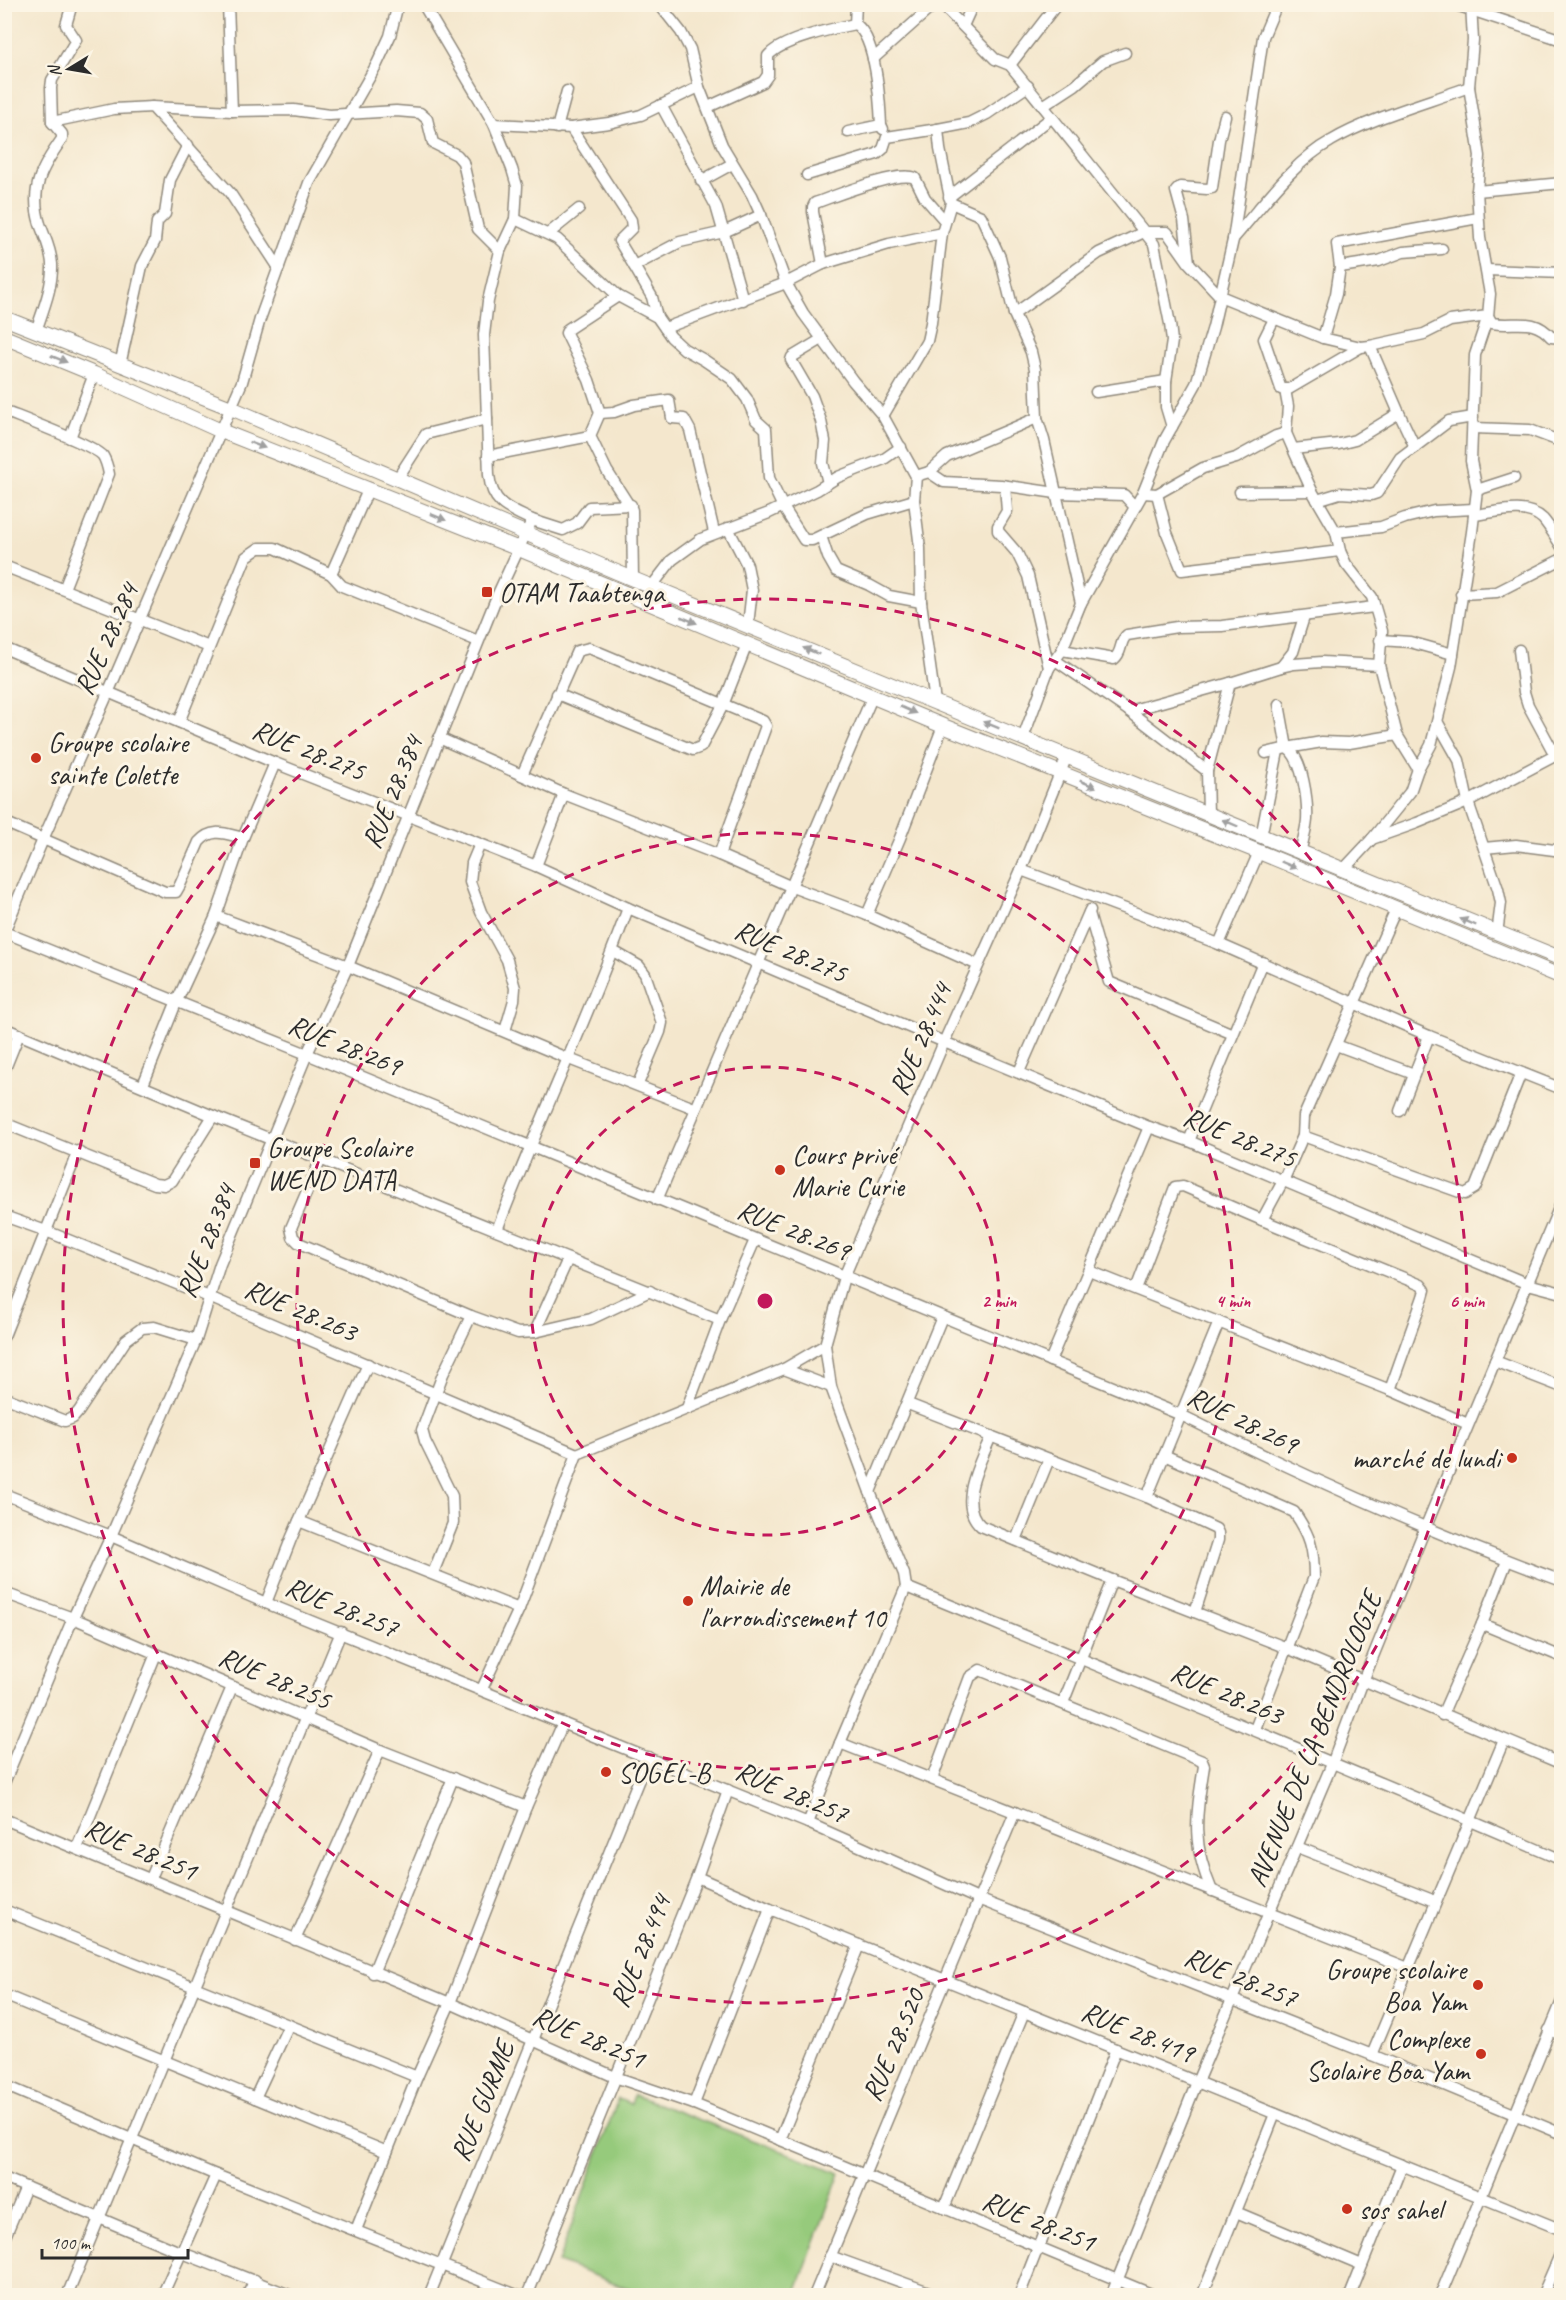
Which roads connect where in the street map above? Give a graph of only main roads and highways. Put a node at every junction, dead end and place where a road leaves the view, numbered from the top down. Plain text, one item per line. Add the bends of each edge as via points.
1 (4, 318) edge
2 (4, 337) edge
3 (1562, 959) edge
4 (1562, 977) edge

3 -> 1 main road via 633,579 231,408
2 -> 4 main road via 221,431 519,549

